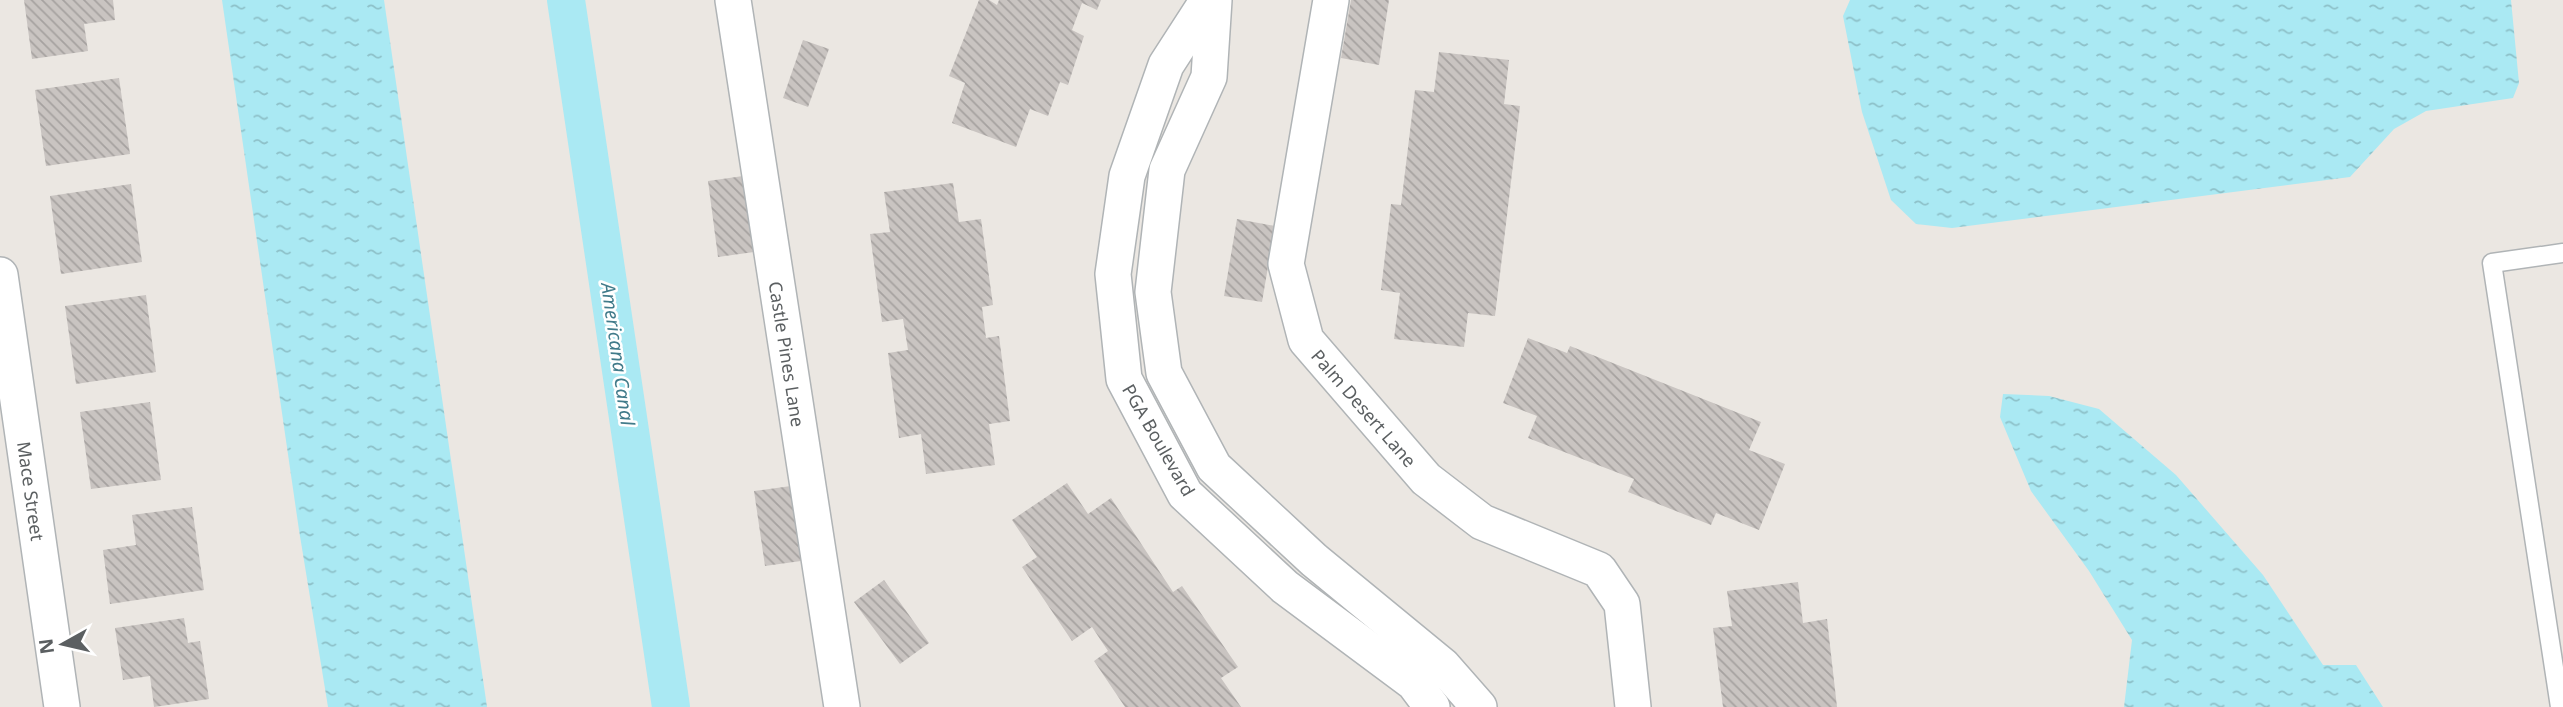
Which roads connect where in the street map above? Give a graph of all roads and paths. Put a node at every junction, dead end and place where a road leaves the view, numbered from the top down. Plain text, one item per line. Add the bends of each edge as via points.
1 (733, 0) edge
2 (1208, 0) edge
3 (1214, 0) edge
4 (1331, 0) edge
5 (2563, 253) edge
6 (0, 275) edge
7 (62, 707) edge
8 (842, 707) edge
9 (1432, 707) edge
10 (1479, 707) edge
11 (1633, 707) edge
12 (2560, 707) edge

1 - 8 street, Castle Pines Lane
2 - 9 street, PGA Boulevard via 1166,65 1127,176 1113,274 1124,379 1185,494 1285,587 1413,683
3 - 10 street, PGA Boulevard via 1209,77 1167,170 1153,292 1164,373 1214,467 1314,559 1443,666
4 - 11 street, Palm Desert Lane via 1286,264 1306,340 1426,479 1482,522 1599,570 1622,604
5 - 12 lane via 2492,263
6 - 7 street, Mace Street

